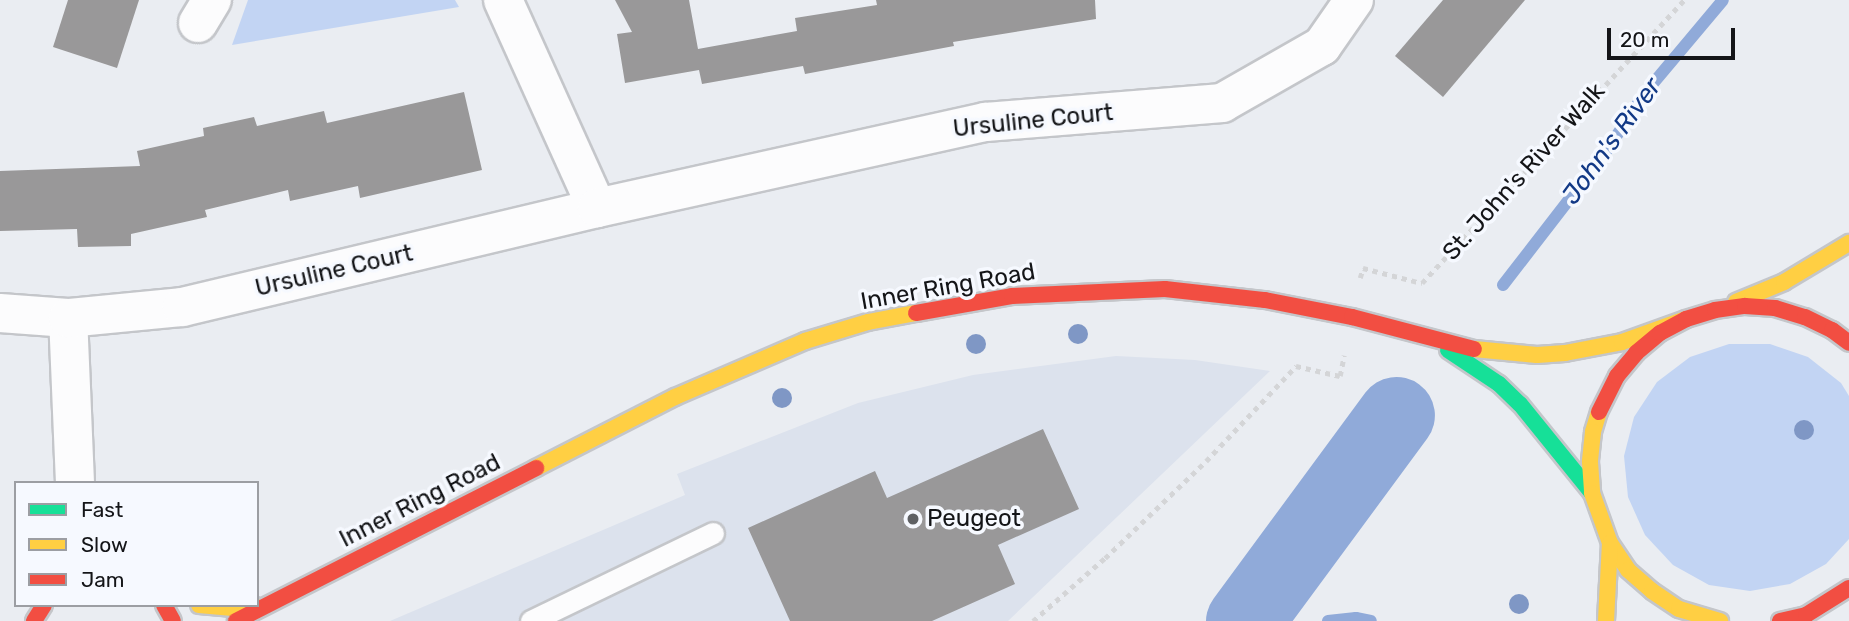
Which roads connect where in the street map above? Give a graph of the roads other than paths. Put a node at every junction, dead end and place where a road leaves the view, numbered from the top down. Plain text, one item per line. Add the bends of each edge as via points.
1 (503, 0) edge
2 (1354, 0) edge
3 (597, 208) junction
4 (1849, 243) edge
5 (1715, 310) junction
6 (0, 313) edge
7 (68, 317) junction
8 (1686, 319) junction
9 (1422, 337) junction
10 (1849, 343) edge
11 (75, 481) edge
12 (1592, 493) junction
13 (713, 533) dead end
14 (1610, 543) junction
15 (1849, 588) edge
16 (1849, 601) edge
17 (260, 604) edge
18 (222, 607) edge
19 (240, 607) edge
20 (256, 607) edge
21 (1806, 615) junction
22 (236, 621) edge
23 (531, 621) edge
24 (1606, 621) edge
25 (1720, 621) edge
26 (1780, 621) edge

1 - 3 street
2 - 3 street, Ursuline Court via 1322,47 1222,103 986,122
3 - 7 street, Ursuline Court via 182,307
4 - 5 main road via 1784,282
5 - 8 main road
5 - 10 main road via 1775,308 1805,317
6 - 7 street, Ursuline Court
7 - 11 street
8 - 9 main road, Inner Ring Road via 1622,342 1565,353 1489,352
8 - 12 main road via 1636,353 1602,403 1593,432
9 - 12 main road via 1499,384 1542,429
9 - 17 main road, Inner Ring Road via 1265,300 1165,289 1012,296 868,322 735,369
12 - 14 main road
13 - 23 lane
14 - 24 main road
14 - 25 main road via 1628,570 1652,591 1679,608
15 - 21 main road
16 - 21 main road
18 - 19 main road, Inner Ring Road
20 - 22 main road, Inner Ring Road
21 - 26 main road

